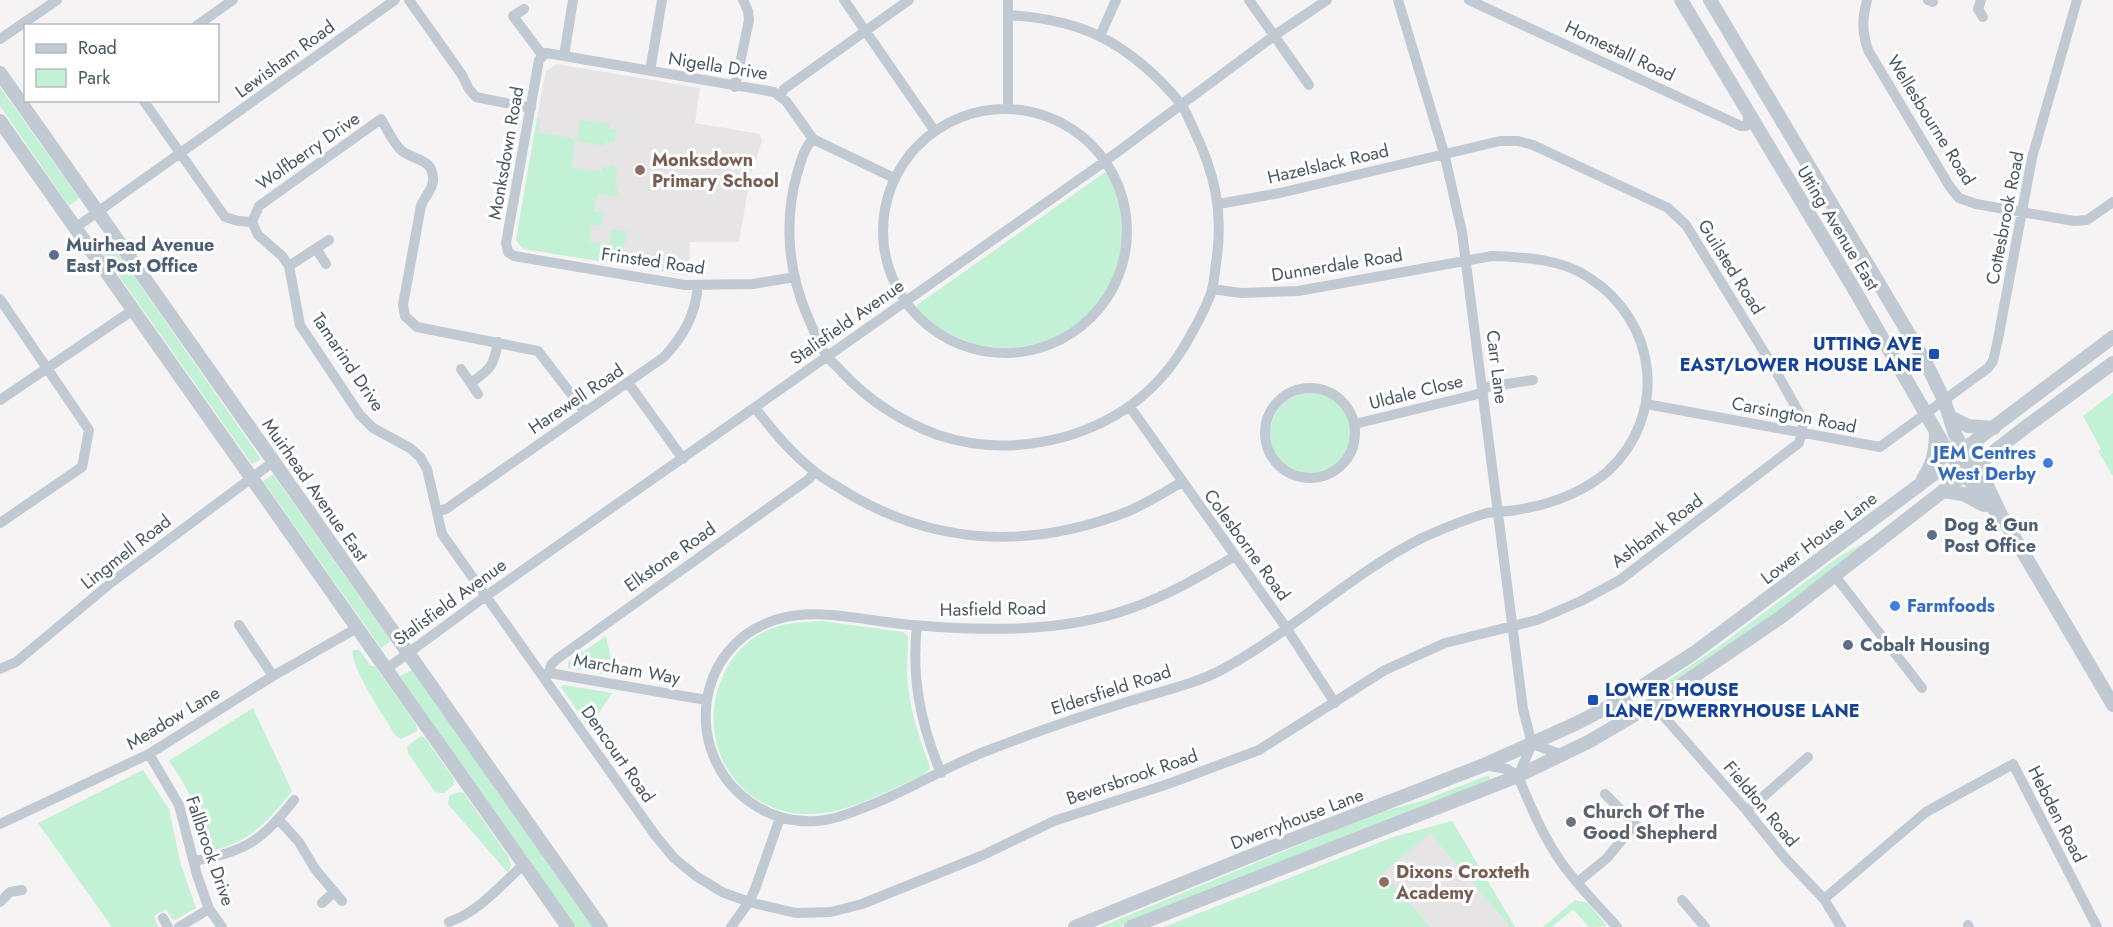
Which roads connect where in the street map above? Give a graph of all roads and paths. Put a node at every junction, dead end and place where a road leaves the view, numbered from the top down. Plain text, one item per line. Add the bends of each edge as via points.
1 (57, 0) edge
2 (232, 0) edge
3 (396, 0) edge
4 (409, 0) edge
5 (573, 0) edge
6 (662, 0) edge
7 (844, 0) edge
8 (909, 0) edge
9 (1008, 0) edge
10 (1116, 0) edge
11 (1249, 0) edge
12 (1327, 0) edge
13 (1398, 0) edge
14 (1469, 0) edge
15 (1681, 0) edge
16 (1710, 0) edge
17 (1867, 0) edge
18 (1981, 0) edge
19 (2077, 0) edge
20 (747, 1) edge
21 (524, 9) dead end
22 (1008, 15) junction
23 (1983, 17) dead end
24 (199, 24) edge
25 (866, 31) junction
26 (1100, 36) junction
27 (1275, 36) junction
28 (0, 39) edge
29 (564, 56) junction
30 (541, 58) junction
31 (650, 71) junction
32 (0, 74) edge
33 (1309, 85) dead end
34 (735, 87) junction
35 (780, 96) junction
36 (143, 102) edge
37 (1182, 105) junction
38 (531, 108) junction
39 (1008, 108) junction
40 (1750, 114) junction
41 (0, 121) edge
42 (934, 130) junction
43 (813, 139) junction
44 (181, 153) junction
45 (1444, 153) junction
46 (1104, 162) junction
47 (894, 178) junction
48 (2113, 202) edge
49 (1219, 204) junction
50 (2022, 212) junction
51 (97, 213) junction
52 (252, 222) junction
53 (75, 228) junction
54 (329, 240) dead end
55 (317, 250) junction
56 (508, 252) joint
57 (1466, 260) junction
58 (326, 264) dead end
59 (289, 266) junction
60 (795, 277) junction
61 (698, 286) junction
62 (1212, 289) junction
63 (0, 299) edge
64 (904, 302) junction
65 (133, 310) junction
66 (2113, 338) edge
67 (498, 342) junction
68 (827, 356) junction
69 (2113, 363) edge
70 (48, 368) junction
71 (461, 369) dead end
72 (1533, 380) dead end
73 (471, 383) junction
74 (628, 384) junction
75 (1483, 390) junction
76 (478, 394) dead end
77 (0, 400) edge
78 (1944, 400) junction
79 (1646, 404) junction
80 (1130, 407) junction
81 (754, 408) junction
82 (585, 412) junction
83 (1926, 413) junction
84 (1950, 417) junction
85 (1355, 424) junction
86 (1994, 428) junction
87 (1936, 431) junction
88 (1802, 433) junction
89 (1959, 454) junction
90 (683, 459) junction
91 (273, 462) junction
92 (1970, 470) junction
93 (814, 472) junction
94 (252, 477) junction
95 (1182, 482) junction
96 (1918, 485) junction
97 (1943, 491) junction
98 (437, 511) junction
99 (1498, 512) junction
100 (2001, 515) junction
101 (0, 523) edge
102 (1235, 556) junction
103 (1835, 576) junction
104 (486, 596) junction
105 (239, 625) dead end
106 (917, 626) junction
107 (1512, 627) junction
108 (357, 628) junction
109 (1287, 629) junction
110 (408, 652) junction
111 (0, 669) edge
112 (385, 670) junction
113 (546, 674) junction
114 (273, 676) junction
115 (1922, 688) dead end
116 (706, 700) junction
117 (1335, 704) junction
118 (1653, 704) junction
119 (2113, 705) edge
120 (1532, 744) junction
121 (149, 754) junction
122 (1563, 755) junction
123 (1808, 757) dead end
124 (1484, 765) junction
125 (941, 773) junction
126 (1518, 776) junction
127 (1605, 794) dead end
128 (294, 800) dead end
129 (1747, 811) junction
130 (780, 818) junction
131 (279, 820) junction
132 (0, 824) edge
133 (194, 861) junction
134 (524, 864) junction
135 (1578, 882) junction
136 (22, 890) dead end
137 (1824, 898) junction
138 (1682, 900) dead end
139 (0, 902) edge
140 (749, 902) junction
141 (322, 903) dead end
142 (209, 909) junction
143 (449, 922) dead end
144 (463, 922) edge
145 (179, 927) edge
146 (222, 927) edge
147 (568, 927) edge
148 (601, 927) edge
149 (731, 927) edge
150 (1075, 927) edge
151 (1131, 927) edge
152 (1617, 927) edge
153 (1705, 927) edge
154 (1841, 927) edge
155 (2097, 927) edge

1 - 28 street
2 - 24 street
3 - 44 street, Lewisham Road
4 - 38 street via 476,97
5 - 29 street
6 - 31 street
7 - 25 street
8 - 25 street
9 - 22 street
10 - 26 street
11 - 27 street
12 - 27 street, Stalisfield Avenue
13 - 45 street, Carr Lane
14 - 40 street, Homestall Road via 1741,126 1746,126
15 - 40 street, Utting Avenue East
16 - 78 street, Utting Avenue East via 1919,351
17 - 50 street, Wellesbourne Road via 1862,19 1868,50 1950,187 1959,198 1976,204
18 - 23 street via 1978,9
19 - 50 street, Cottesbrook Road via 2032,158
20 - 34 street via 748,20
21 - 30 street via 513,16
22 - 26 street via 1059,21
22 - 39 street
25 - 35 street via 784,89
25 - 42 street
26 - 37 street via 1129,54
27 - 33 street
27 - 37 street, Stalisfield Avenue
29 - 30 street, Nigella Drive via 546,53
29 - 31 street, Nigella Drive
30 - 38 street, Monksdown Road
31 - 34 street, Nigella Drive
32 - 51 street, Muirhead Avenue East
34 - 35 street, Nigella Drive
35 - 43 street, Nigella Drive
36 - 44 street
37 - 46 street, Stalisfield Avenue
37 - 49 street via 1205,153
38 - 56 street, Monksdown Road via 506,243
39 - 42 street via 974,112
39 - 46 street via 1041,114 1070,126 1097,149
40 - 83 street, Utting Avenue East
41 - 53 street
42 - 47 street via 912,151
43 - 47 street, Nigella Drive
43 - 60 street via 800,164 792,199 790,236
44 - 51 street, Lewisham Road
44 - 52 street via 225,217
45 - 49 street, Hazelslack Road
45 - 57 street, Carr Lane
45 - 88 street, Guilsted Road via 1518,141 1668,208 1686,225 1774,368 1802,418
46 - 64 street, Stalisfield Avenue
46 - 64 street via 1123,197 1126,251 1111,292 1078,328 1062,339 1030,351 980,350 947,338
47 - 64 street via 883,219 883,239 891,276
48 - 50 street, Wellesbourne Road via 2087,220
49 - 62 street via 1219,244
50 - 78 street, Cottesbrook Road via 1993,361
51 - 53 street, Lewisham Road
51 - 91 street, Muirhead Avenue East
52 - 59 street via 258,235
52 - 67 street, Wolfberry Drive via 259,206 381,119 400,150 423,159 432,172 431,188 423,199 417,228 403,304 405,316 417,327
53 - 65 street
54 - 55 street
55 - 58 street
55 - 59 street
56 - 61 street, Frinsted Road via 663,283
57 - 62 street, Dunnerdale Road via 1298,291 1241,293
57 - 75 street, Carr Lane
57 - 79 street, Dunnerdale Road via 1492,256 1558,264 1584,274 1605,289 1640,337 1647,364
59 - 98 street, Tamarind Drive via 300,325 360,415 373,428 420,457 427,469
60 - 61 street, Frinsted Road via 753,284
60 - 68 street via 803,306
61 - 74 street, Harewell Road via 697,301 681,339
62 - 80 street via 1175,361
63 - 70 street
64 - 68 street, Stalisfield Avenue
65 - 70 street
65 - 94 street
66 - 86 street, Lower House Lane
67 - 73 street via 494,364
67 - 82 street, Wolfberry Drive via 538,351
68 - 80 street via 858,389 889,413 954,440 1013,447 1053,440 1090,430
68 - 81 street, Stalisfield Avenue
69 - 92 street
70 - 77 street
70 - 101 street via 89,430 82,468
71 - 73 street
72 - 75 street, Uldale Close
73 - 76 street
74 - 82 street, Harewell Road
74 - 90 street
75 - 85 street, Uldale Close
75 - 99 street, Carr Lane
78 - 83 street, Cottesbrook Road
78 - 84 street, Utting Avenue East
79 - 88 street, Carsington Road
79 - 99 street, Eldersfield Road via 1637,432 1620,458 1594,482 1552,501
80 - 95 street, Colesborne Road
81 - 90 street, Stalisfield Avenue
81 - 93 street
82 - 98 street, Harewell Road via 446,509
83 - 87 street, Utting Avenue East
83 - 88 street, Carsington Road via 1880,447
84 - 86 street via 1968,426
84 - 89 street, Utting Avenue East
85 - 85 street, Uldale Close via 1355,443 1348,458 1339,468 1315,478 1291,474 1278,465 1265,438 1274,406 1299,389 1331,392 1341,399
86 - 89 street, Lower House Lane
87 - 89 street, Utting Avenue East
87 - 96 street via 1931,465
88 - 107 street, Ashbank Road via 1799,443 1789,452 1620,580 1581,601
89 - 92 street, Utting Avenue East
89 - 96 street, Lower House Lane
90 - 104 street, Stalisfield Avenue
91 - 94 street, Lingmell Road
91 - 110 street, Muirhead Avenue East
92 - 97 street
92 - 100 street, Utting Avenue East via 1980,494
93 - 95 street via 897,518 936,530 1009,537 1088,524 1131,510
93 - 113 street, Elkstone Road via 557,658
94 - 108 street
94 - 111 street, Lingmell Road via 112,582 16,662
95 - 102 street, Colesborne Road
96 - 120 street, Lower House Lane via 1685,659 1616,703
97 - 100 street via 1963,494
97 - 103 street
98 - 104 street, Tamarind Drive via 442,534
99 - 107 street, Carr Lane
99 - 109 street, Eldersfield Road via 1427,536 1393,554
100 - 119 street, Utting Avenue East
102 - 106 street, Hasfield Road via 1190,583 1128,610 1084,621 1013,629
102 - 109 street, Colesborne Road
103 - 115 street
103 - 118 street
104 - 110 street, Stalisfield Avenue
104 - 113 street, Dencourt Road
105 - 114 street
106 - 116 street, Hasfield Road via 818,615 775,620 760,626 729,651
106 - 125 street via 915,674 921,714
107 - 117 street, Beversbrook Road via 1444,643 1385,670
107 - 120 street, Carr Lane
108 - 112 street
108 - 114 street, Meadow Lane
109 - 117 street, Colesborne Road
109 - 125 street, Eldersfield Road via 1220,671 1058,724 982,752
110 - 112 street, Stalisfield Avenue
110 - 148 street, Muirhead Avenue East
112 - 134 street
113 - 116 street, Marcham Way
113 - 140 street, Dencourt Road via 655,836 674,858 722,892
114 - 121 street, Meadow Lane
116 - 130 street, Hasfield Road via 705,728 722,774 747,801
117 - 140 street, Beversbrook Road via 1259,750 1054,820 981,856 862,904 831,912 796,913
118 - 122 street
118 - 129 street, Fieldton Road
120 - 122 street
120 - 124 street, Dwerryhouse Lane
120 - 126 street
121 - 132 street, Meadow Lane
121 - 133 street, Fallbrook Drive via 179,805
122 - 126 street
123 - 129 street
124 - 126 street via 1507,769
124 - 150 street, Dwerryhouse Lane
125 - 130 street, Eldersfield Road via 834,819
126 - 135 street via 1552,849
126 - 151 street
127 - 135 street via 1635,824 1607,858
128 - 131 street
129 - 137 street, Fieldton Road
130 - 140 street
131 - 133 street via 238,851
131 - 141 street via 338,896
133 - 142 street, Fallbrook Drive
134 - 144 street
134 - 147 street
135 - 152 street
136 - 139 street via 9,892
137 - 154 street, Fieldton Road
137 - 155 street, Hebden Road via 1926,812 2013,764
138 - 153 street
140 - 149 street
142 - 145 street
142 - 146 street, Fallbrook Drive
143 - 144 street

